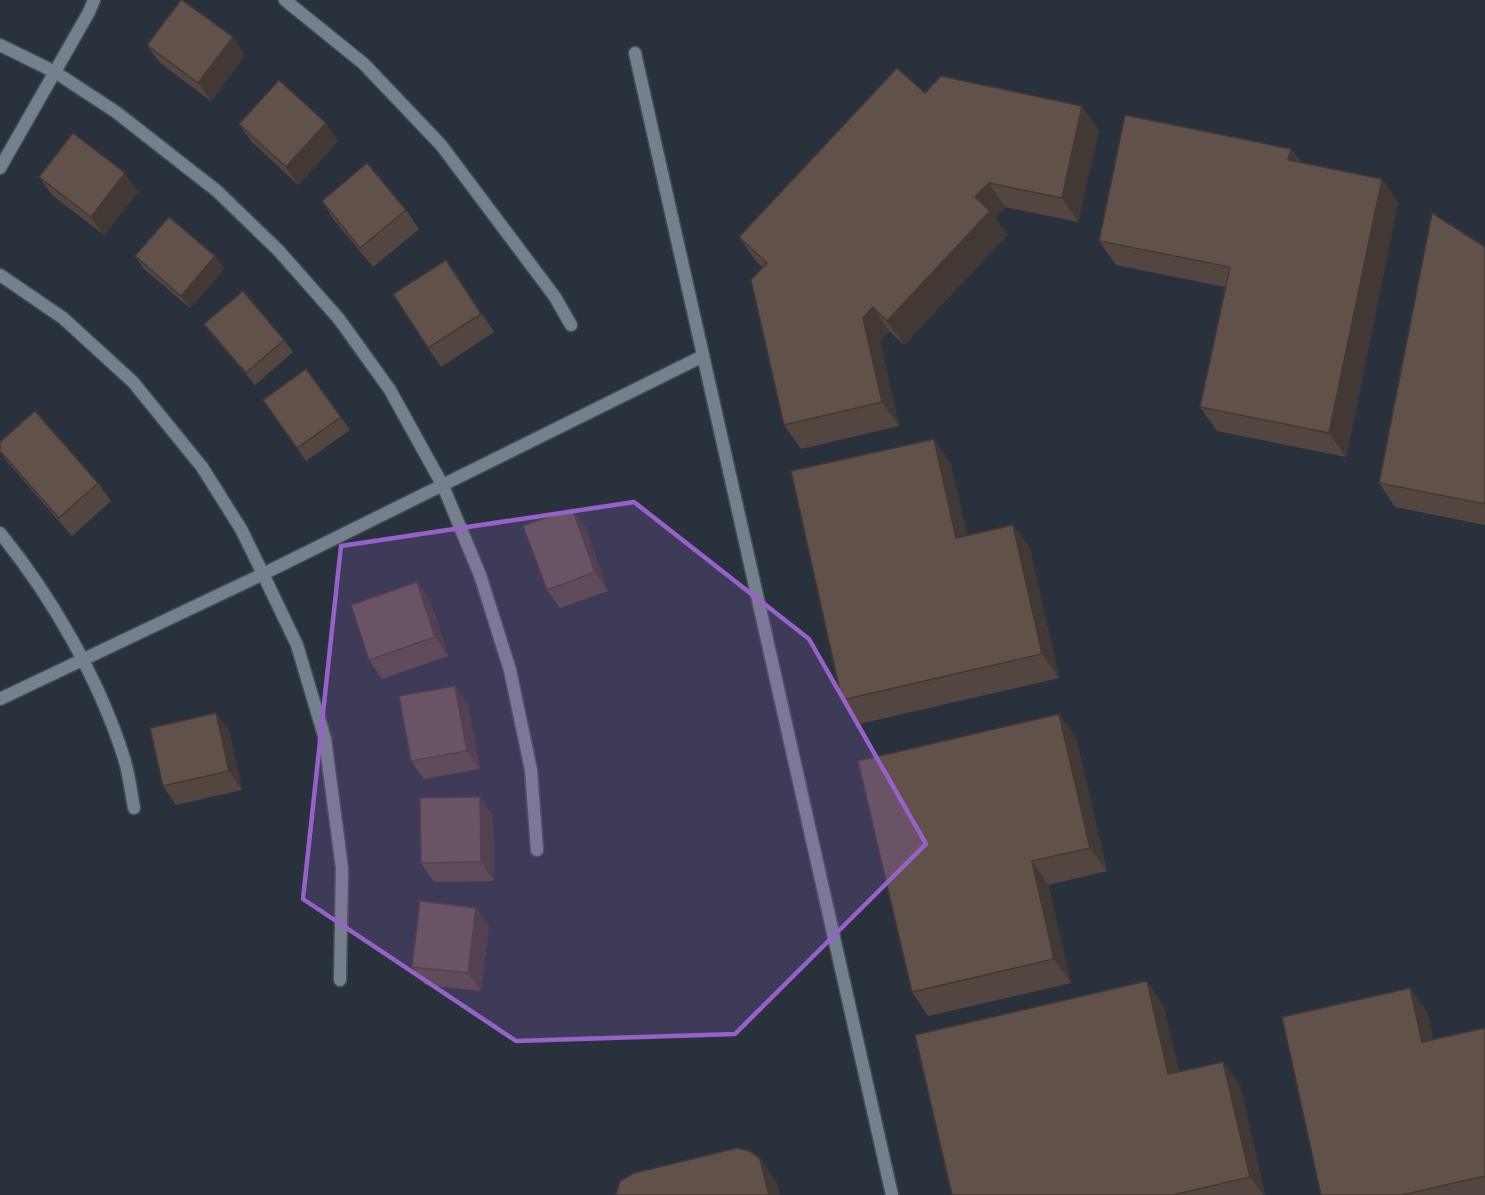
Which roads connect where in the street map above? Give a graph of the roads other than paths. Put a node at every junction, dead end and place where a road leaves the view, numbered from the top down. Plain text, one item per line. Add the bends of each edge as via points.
1 (94, 0) edge
2 (285, 0) edge
3 (0, 45) edge
4 (635, 53) dead end
5 (56, 72) junction
6 (0, 168) edge
7 (0, 275) edge
8 (571, 325) dead end
9 (703, 356) junction
10 (442, 486) junction
11 (0, 533) edge
12 (263, 574) junction
13 (82, 661) junction
14 (0, 699) edge
15 (134, 808) dead end
16 (537, 850) dead end
17 (340, 980) dead end
18 (892, 1195) edge

1 - 5 lane
2 - 8 lane via 364,64 441,145 555,297
3 - 5 lane
4 - 9 lane
5 - 6 lane
5 - 10 lane via 116,112 217,191 279,251 339,319 390,390
7 - 12 lane via 63,318 133,382 202,467 242,530
9 - 10 lane
9 - 18 lane
10 - 12 lane
10 - 16 lane via 480,575 510,670 531,770
11 - 13 lane via 53,606
12 - 13 lane
12 - 17 lane via 297,645 325,739 342,868
13 - 14 lane
13 - 15 lane via 105,706 125,760

